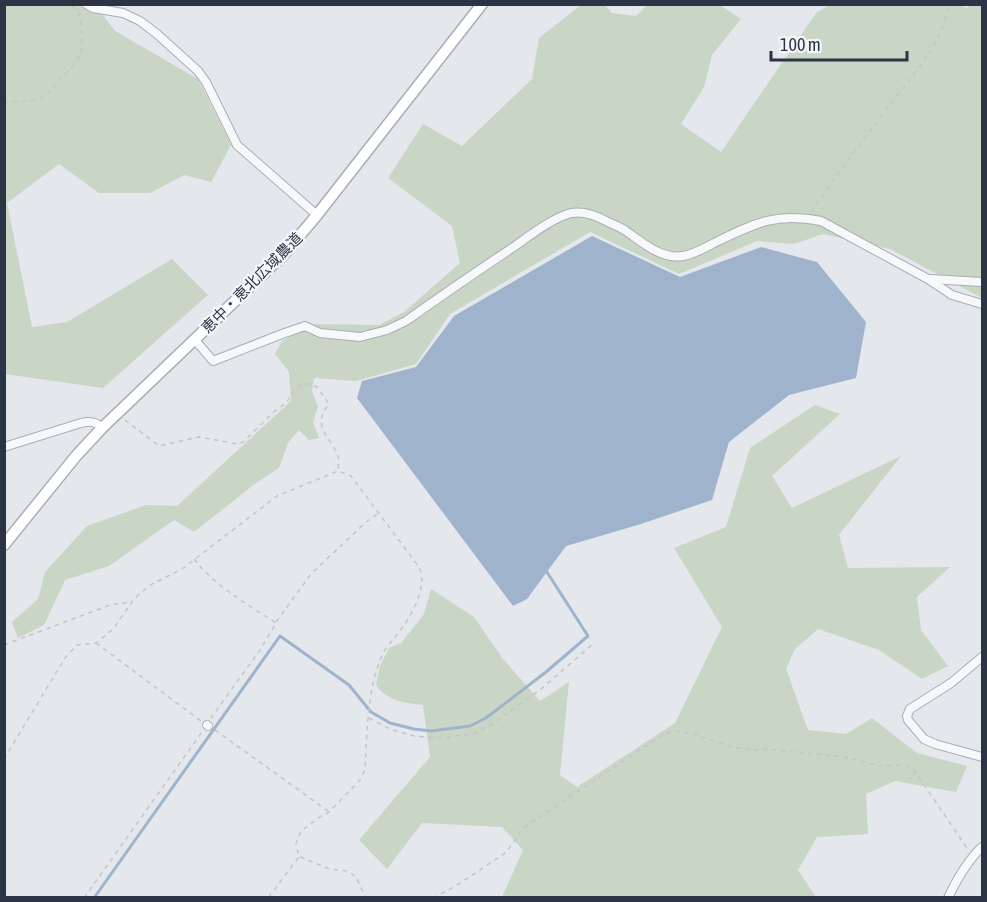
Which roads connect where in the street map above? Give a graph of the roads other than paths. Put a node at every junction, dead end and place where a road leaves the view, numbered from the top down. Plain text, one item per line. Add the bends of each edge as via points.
1 (86, 4) edge
2 (482, 4) edge
3 (317, 214) junction
4 (928, 279) junction
5 (982, 282) edge
6 (982, 304) edge
7 (195, 340) junction
8 (102, 428) junction
9 (4, 447) edge
10 (4, 545) edge
11 (982, 657) edge
12 (982, 757) edge
13 (982, 848) edge
14 (948, 897) edge

1 - 3 street via 140,21 198,71 237,145
2 - 3 street, 恵中・恵北広域農道
3 - 7 street, 恵中・恵北広域農道 via 285,253
4 - 5 street
4 - 6 street via 952,295
4 - 7 street via 821,221 807,218 768,220 696,252 669,256 624,229 579,212 543,226 406,321 387,330 360,337 320,333 305,326 213,362
7 - 8 street, 恵中・恵北広域農道
8 - 9 street via 93,422 81,423
8 - 10 street, 恵中・恵北広域農道
11 - 12 street via 910,709 907,716 924,739
13 - 14 street

